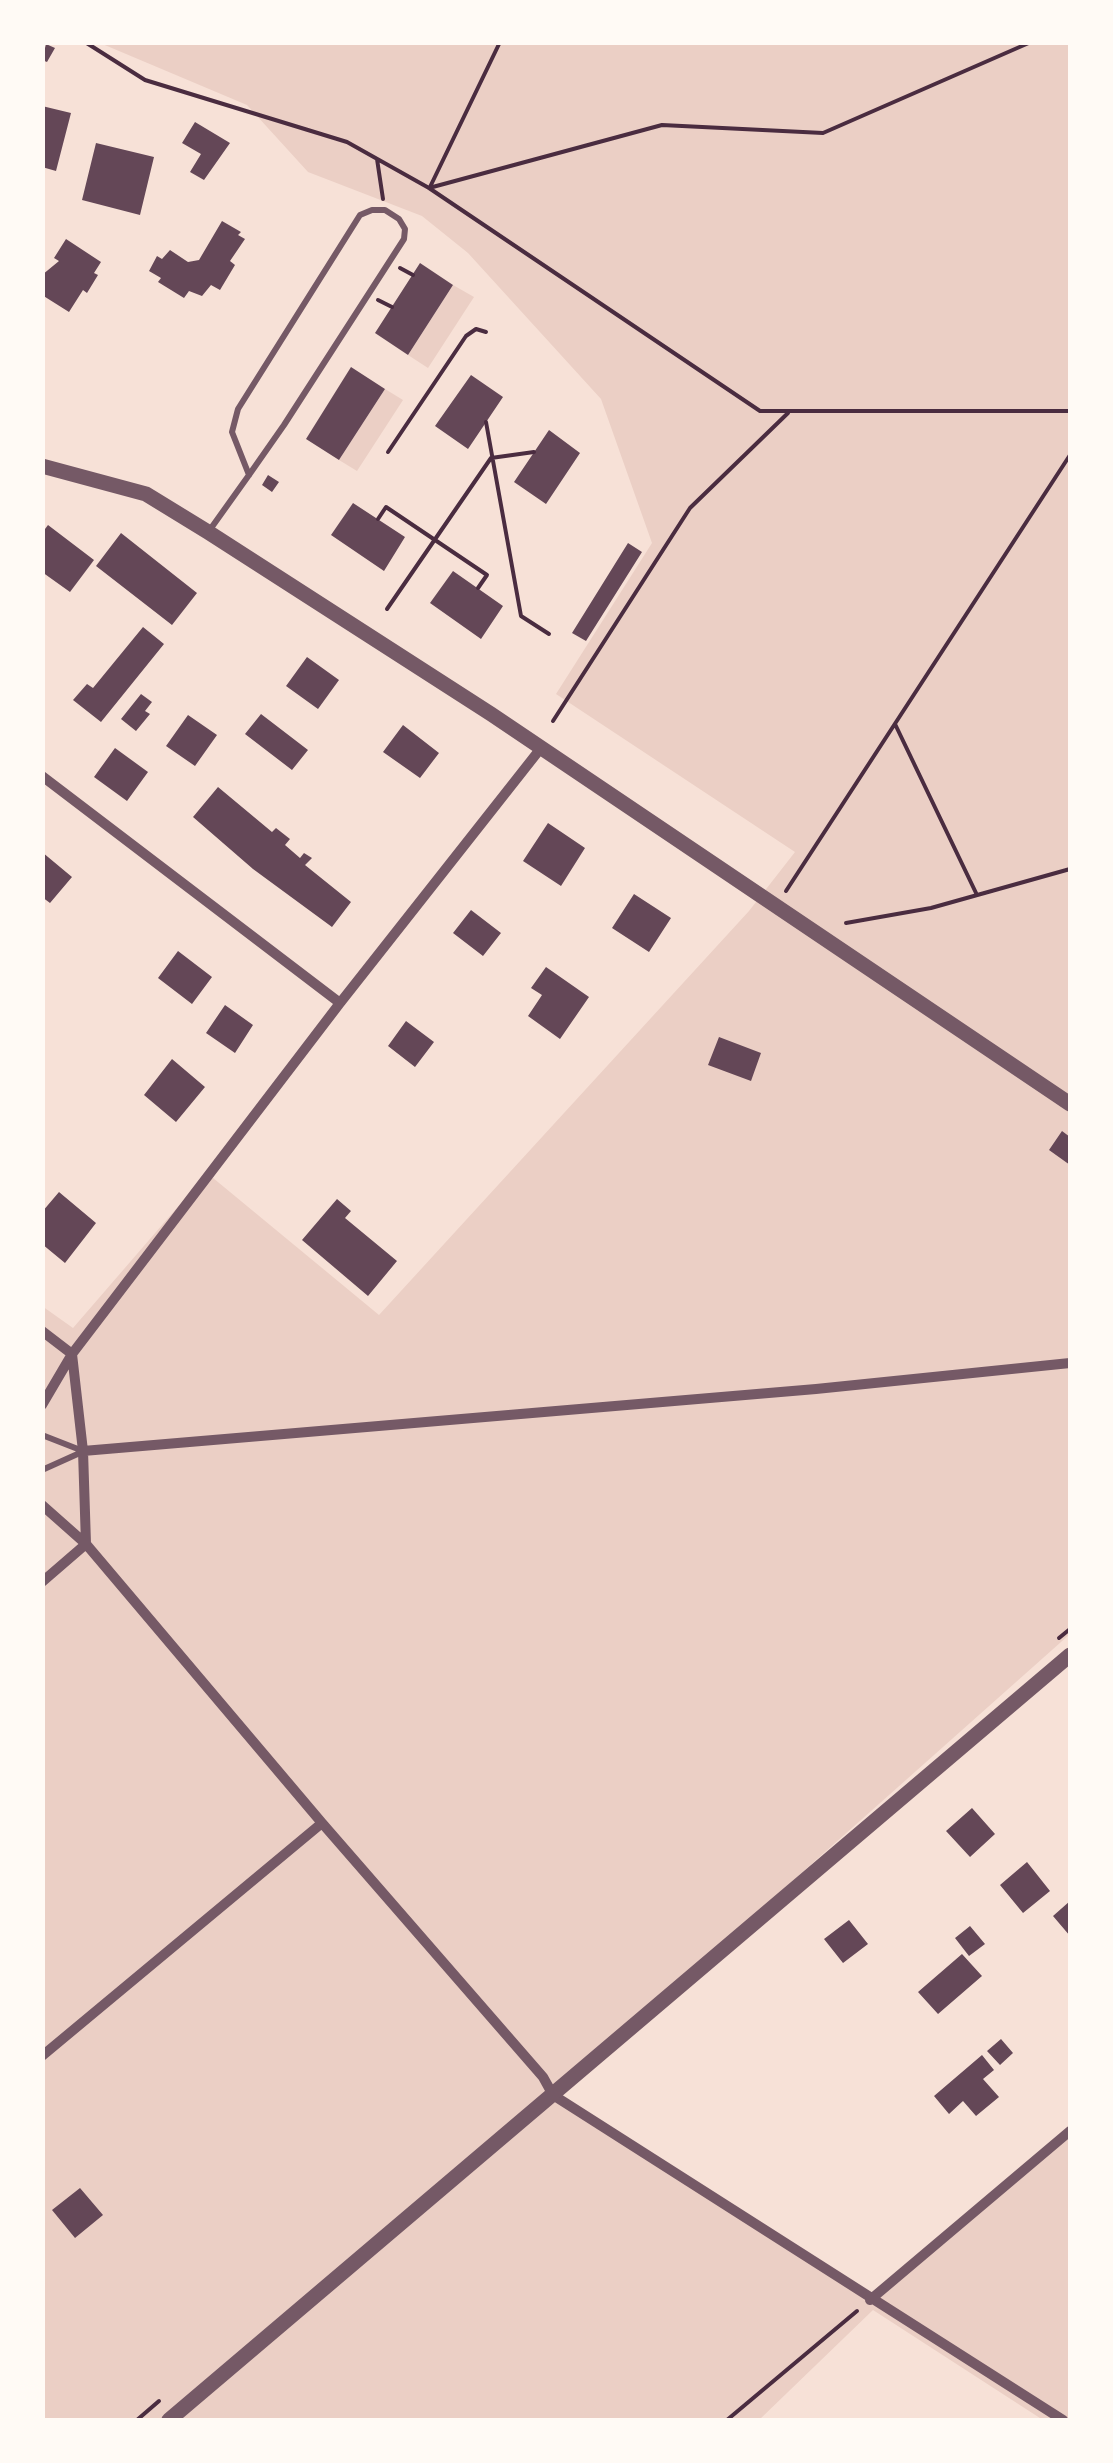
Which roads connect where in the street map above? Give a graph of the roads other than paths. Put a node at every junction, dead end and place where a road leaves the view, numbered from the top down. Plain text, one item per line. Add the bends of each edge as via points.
1 (42, 466) edge
2 (249, 475) junction
3 (208, 532) junction
4 (541, 748) junction
5 (42, 776) edge
6 (340, 1003) junction
7 (1070, 1104) edge
8 (42, 1330) edge
9 (72, 1354) junction
10 (1070, 1363) edge
11 (42, 1404) edge
12 (42, 1435) edge
13 (84, 1451) junction
14 (42, 1470) edge
15 (42, 1506) edge
16 (86, 1544) junction
17 (42, 1582) edge
18 (1070, 1655) edge
19 (322, 1823) junction
20 (42, 2056) edge
21 (553, 2094) junction
22 (1070, 2131) edge
23 (870, 2300) junction
24 (169, 2420) edge
25 (1063, 2420) edge

1 - 3 street via 146,494
2 - 2 lane via 404,239 405,228 385,210 360,215 238,408 232,432
2 - 3 lane
3 - 4 street
4 - 6 street
4 - 7 street
5 - 6 street
6 - 9 street
8 - 9 street
9 - 11 street
9 - 13 street
10 - 13 street
12 - 13 lane
13 - 14 lane
13 - 16 street
15 - 16 street
16 - 17 street
16 - 19 street
18 - 21 street
19 - 20 street
19 - 21 street
21 - 23 street
21 - 24 street
22 - 23 street
23 - 25 street

